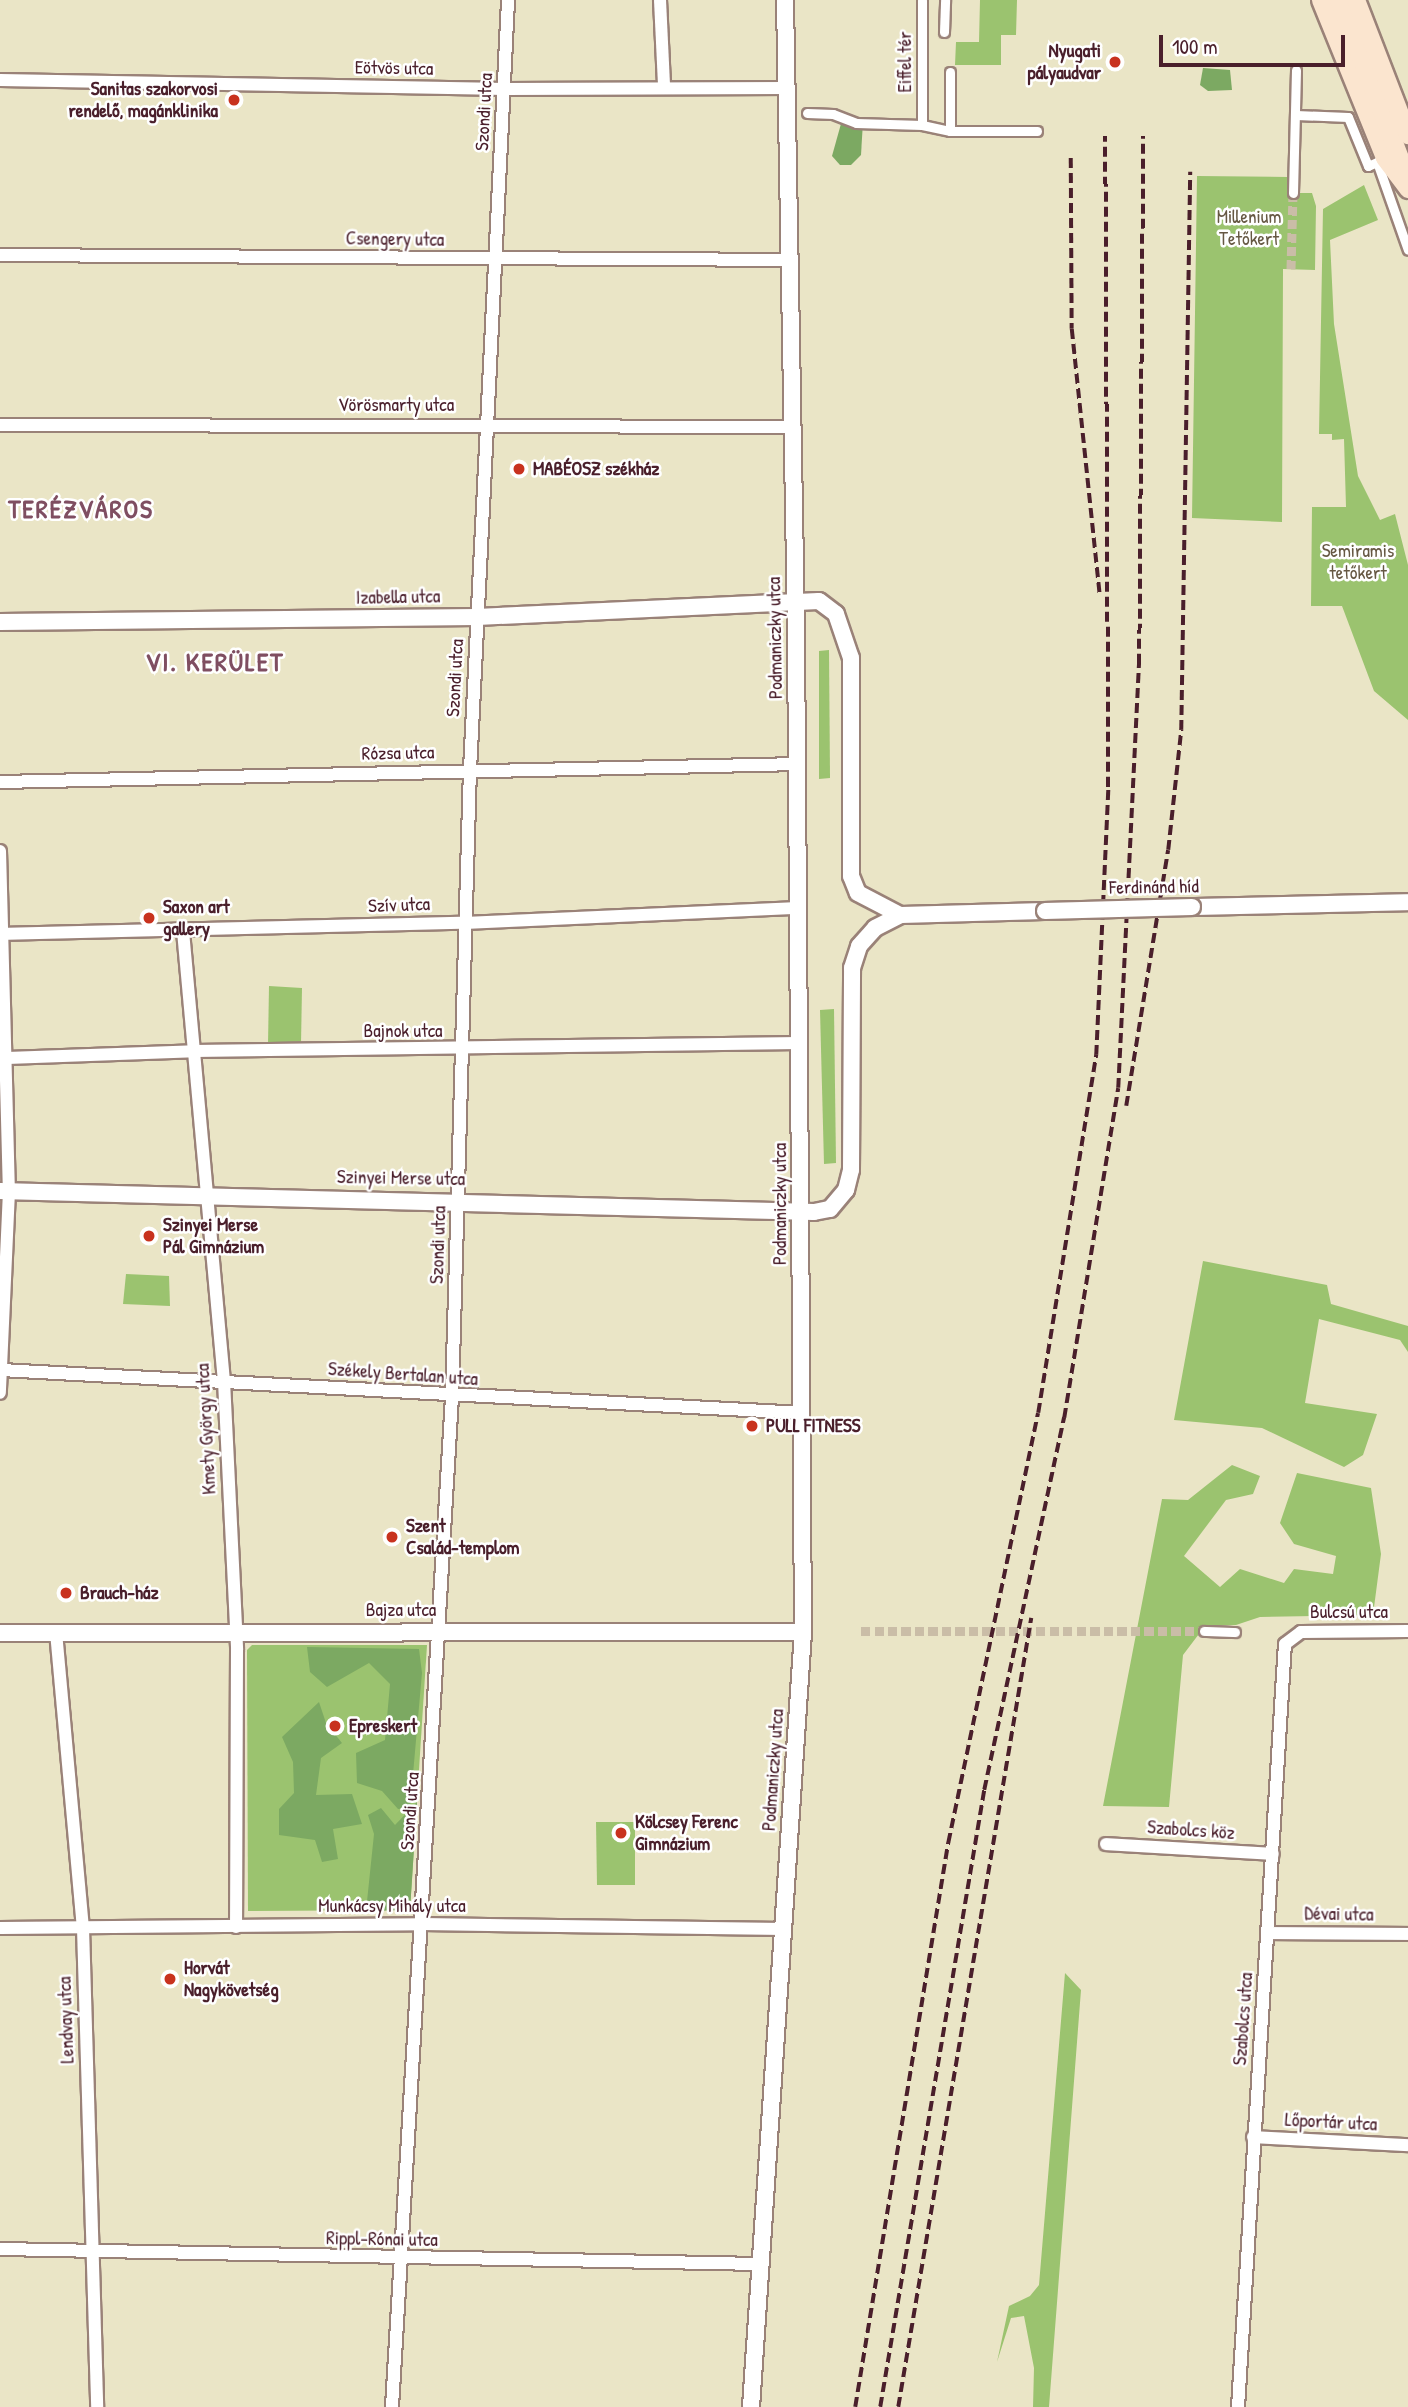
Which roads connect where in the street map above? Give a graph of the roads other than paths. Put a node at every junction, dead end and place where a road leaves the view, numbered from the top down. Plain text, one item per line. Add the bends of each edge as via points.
1 (508, 0) edge
2 (660, 0) edge
3 (785, 0) edge
4 (922, 0) edge
5 (945, 0) edge
6 (1321, 0) edge
7 (1339, 0) edge
8 (1356, 0) edge
9 (944, 32) dead end
10 (1296, 70) dead end
11 (950, 72) dead end
12 (0, 80) edge
13 (664, 85) junction
14 (787, 88) junction
15 (505, 89) junction
16 (807, 113) dead end
17 (1296, 115) junction
18 (922, 125) junction
19 (950, 131) junction
20 (1037, 131) dead end
21 (1408, 135) edge
22 (1408, 179) edge
23 (1408, 189) edge
24 (1293, 193) tunnel mouth
25 (1408, 250) edge
26 (0, 255) edge
27 (494, 260) junction
28 (789, 260) junction
29 (485, 424) junction
30 (0, 425) edge
31 (792, 427) junction
32 (795, 599) junction
33 (477, 617) junction
34 (0, 622) edge
35 (797, 764) junction
36 (470, 770) junction
37 (0, 782) edge
38 (0, 851) edge
39 (1408, 902) edge
40 (798, 908) junction
41 (903, 914) junction
42 (465, 923) junction
43 (183, 931) junction
44 (1, 934) edge
45 (800, 1043) junction
46 (194, 1051) junction
47 (465, 1051) junction
48 (7, 1058) junction
49 (5, 1191) edge
50 (204, 1196) junction
51 (459, 1200) junction
52 (801, 1211) junction
53 (1, 1370) edge
54 (224, 1381) junction
55 (0, 1393) edge
56 (452, 1397) junction
57 (802, 1413) junction
58 (1204, 1630) tunnel mouth
59 (235, 1631) junction
60 (441, 1631) junction
61 (1408, 1631) edge
62 (56, 1632) junction
63 (803, 1632) junction
64 (1235, 1632) dead end
65 (0, 1633) edge
66 (1292, 1636) joint
67 (1106, 1844) dead end
68 (1273, 1854) junction
69 (422, 1924) junction
70 (236, 1927) junction
71 (0, 1928) edge
72 (83, 1928) junction
73 (784, 1929) junction
74 (1269, 1933) junction
75 (1408, 1934) edge
76 (1253, 2137) junction
77 (1408, 2145) edge
78 (0, 2249) edge
79 (93, 2251) junction
80 (401, 2258) junction
81 (762, 2264) junction
82 (97, 2407) edge
83 (392, 2407) edge
84 (751, 2407) edge
85 (1238, 2407) edge

1 - 15 street, Szondi utca
2 - 13 street
3 - 14 street, Podmaniczky utca
4 - 18 street, Eiffel tér
5 - 9 street, Eiffel tér
6 - 23 main road via 1385,158
7 - 22 main road
8 - 21 main road
10 - 17 street
11 - 19 street
12 - 15 street, Eötvös utca
13 - 14 street, Eötvös utca
13 - 15 street, Eötvös utca
14 - 28 street, Podmaniczky utca
15 - 27 street, Szondi utca
16 - 18 street via 833,114 856,123
17 - 24 street
17 - 25 street via 1348,117 1368,166 1377,162
18 - 19 street
19 - 20 street
26 - 27 street, Csengery utca
27 - 28 street, Csengery utca
27 - 29 street, Szondi utca
28 - 31 street, Podmaniczky utca
29 - 30 street, Vörösmarty utca
29 - 31 street, Vörösmarty utca
29 - 33 street, Szondi utca
31 - 32 street, Podmaniczky utca
32 - 33 street, Izabella utca
32 - 35 street, Podmaniczky utca
32 - 41 street, Ferdinánd híd via 827,604 847,638 851,657 851,876 858,893
33 - 34 street, Izabella utca
33 - 36 street, Szondi utca
35 - 36 street, Rózsa utca
35 - 40 street, Podmaniczky utca
36 - 37 street, Rózsa utca
36 - 42 street, Szondi utca
38 - 44 street
39 - 41 street, Ferdinánd híd, bridge
40 - 42 street, Szív utca
40 - 45 street, Podmaniczky utca
41 - 52 street via 867,936 852,968 852,1170 846,1191 830,1209
42 - 43 street, Szív utca
42 - 47 street, Szondi utca
43 - 44 street, Szív utca
43 - 46 street, Kmety György utca
44 - 48 street
45 - 47 street, Bajnok utca
45 - 52 street, Podmaniczky utca
46 - 47 street, Bajnok utca
46 - 48 street, Bajnok utca
46 - 50 street, Kmety György utca
47 - 51 street, Szondi utca
48 - 49 street
49 - 50 street, Szinyei Merse utca
49 - 53 street
50 - 51 street, Szinyei Merse utca
50 - 54 street, Kmety György utca
51 - 52 street, Szinyei Merse utca
51 - 56 street, Szondi utca
52 - 57 street, Podmaniczky utca
53 - 54 street, Székely Bertalan utca
53 - 55 street
54 - 56 street, Székely Bertalan utca
54 - 59 street, Kmety György utca
56 - 57 street, Székely Bertalan utca
56 - 60 street, Szondi utca
57 - 63 street, Podmaniczky utca
58 - 64 street
59 - 60 street, Bajza utca
59 - 62 street, Bajza utca
59 - 70 street, Kmety György utca
60 - 63 street, Bajza utca
60 - 69 street, Szondi utca
61 - 66 street, Bulcsú utca via 1301,1632
62 - 65 street, Bajza utca
62 - 72 street, Lendvay utca
63 - 73 street, Podmaniczky utca
66 - 68 street, Szabolcs utca via 1284,1650
67 - 68 street, Szabolcs köz
68 - 74 street, Szabolcs utca
69 - 70 street, Munkácsy Mihály utca
69 - 73 street, Munkácsy Mihály utca
69 - 80 street, Szondi utca
70 - 72 street, Munkácsy Mihály utca
71 - 72 street, Munkácsy Mihály utca
72 - 79 street, Lendvay utca
73 - 81 street, Podmaniczky utca
74 - 75 street, Dévai utca
74 - 76 street, Szabolcs utca
76 - 77 street, Lőportár utca
76 - 85 street, Szabolcs utca
78 - 79 street, Rippl-Rónai utca
79 - 80 street, Rippl-Rónai utca
79 - 82 street, Lendvay utca
80 - 81 street, Rippl-Rónai utca
80 - 83 street, Szondi utca
81 - 84 street, Podmaniczky utca

